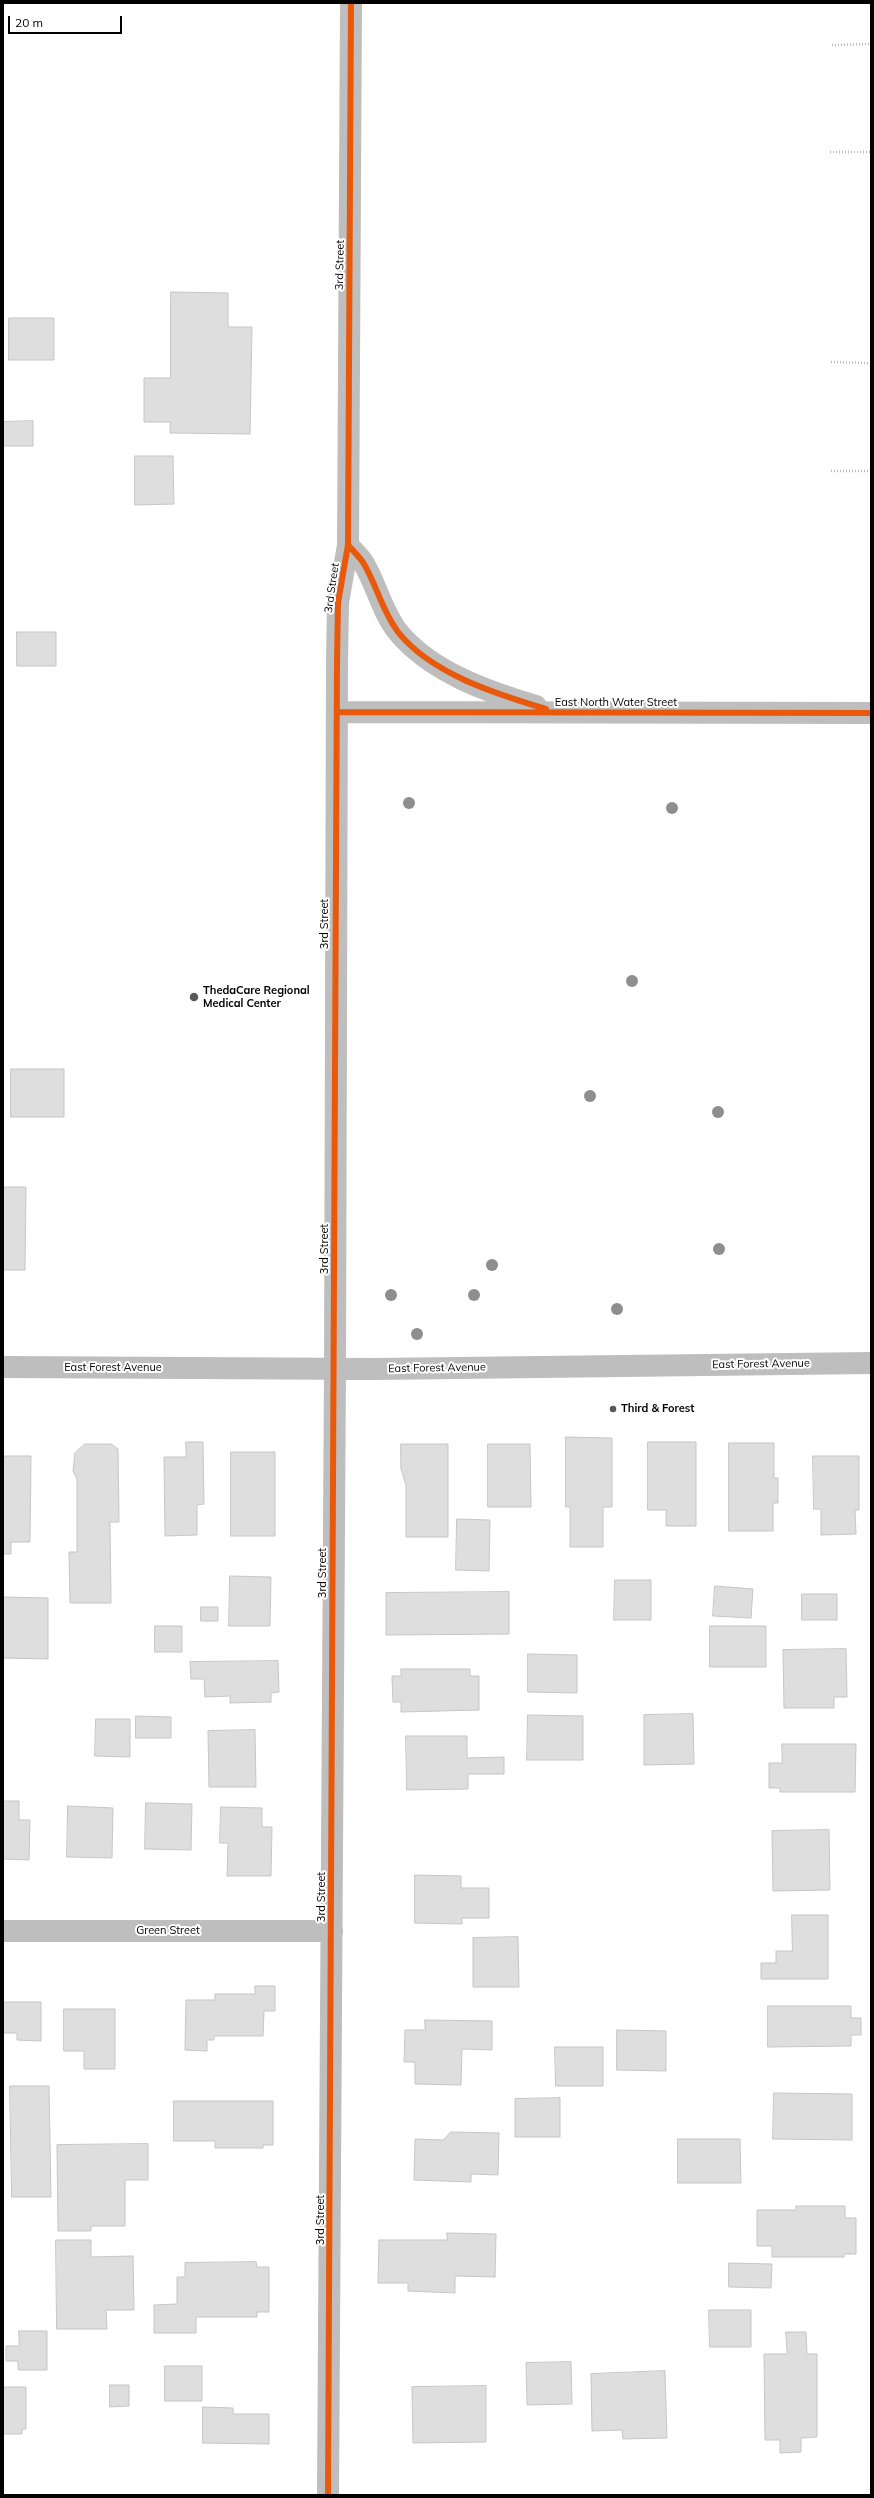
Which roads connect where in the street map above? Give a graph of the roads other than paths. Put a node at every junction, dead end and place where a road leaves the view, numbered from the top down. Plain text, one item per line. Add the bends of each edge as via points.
1 (351, 3) edge
2 (348, 545) junction
3 (337, 712) junction
4 (558, 712) junction
5 (871, 713) edge
6 (871, 1362) edge
7 (3, 1367) edge
8 (335, 1368) junction
9 (3, 1931) edge
10 (332, 1931) junction
11 (328, 2495) edge

1 - 2 street, 3rd Street
2 - 3 street, 3rd Street via 338,603
2 - 4 street via 364,564 378,598 398,632 419,652 476,685
3 - 4 street, East North Water Street
3 - 8 street, 3rd Street
4 - 5 street, East North Water Street
6 - 8 street, East Forest Avenue
7 - 8 street, East Forest Avenue
8 - 10 street, 3rd Street
9 - 10 street, Green Street
10 - 11 street, 3rd Street

